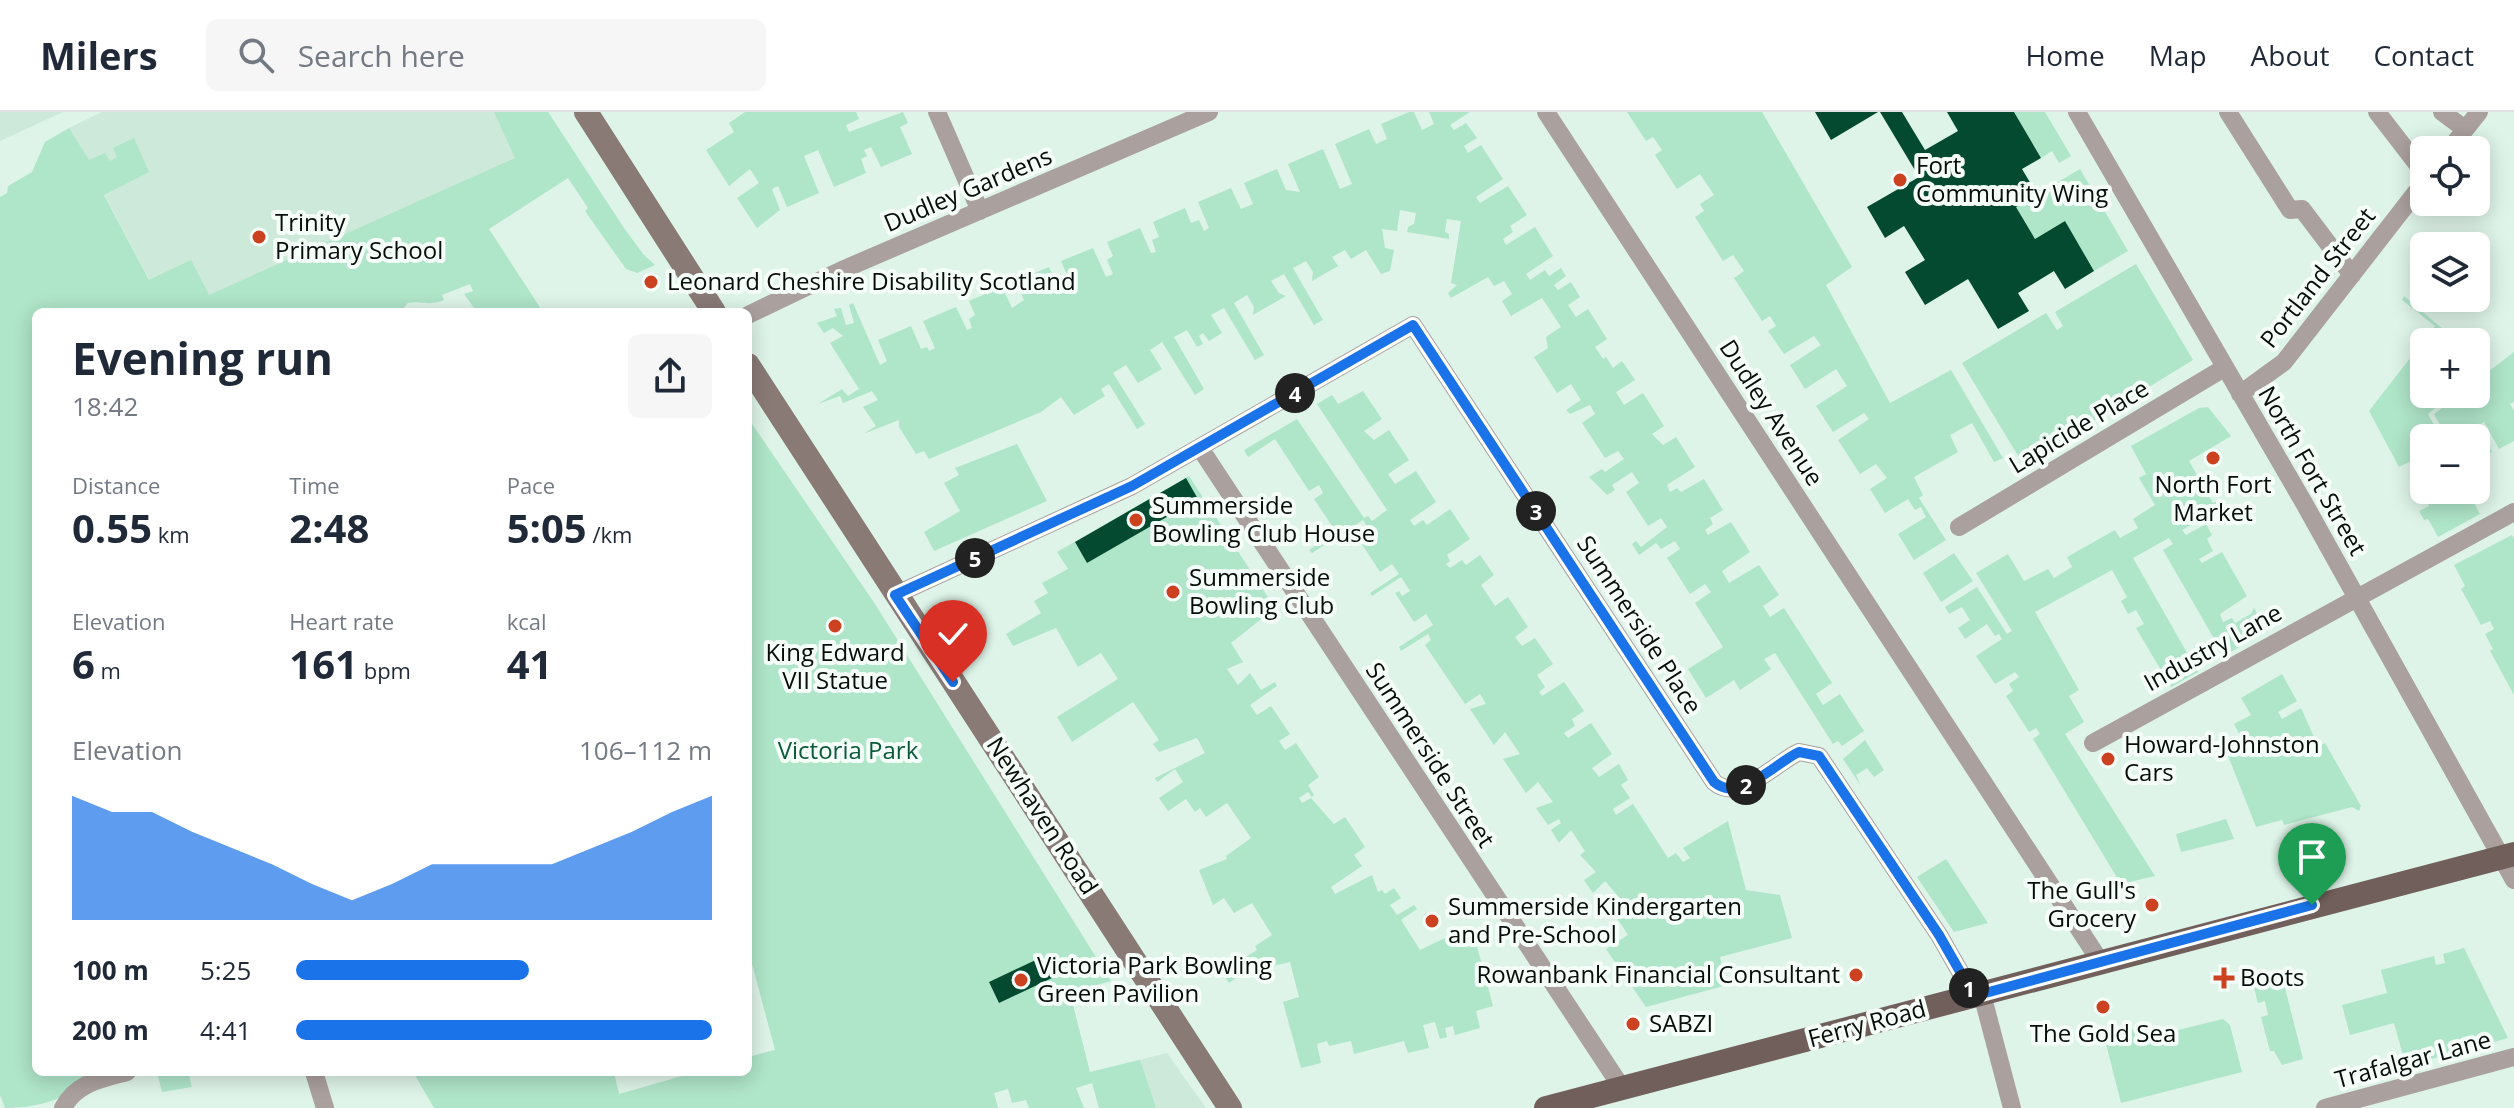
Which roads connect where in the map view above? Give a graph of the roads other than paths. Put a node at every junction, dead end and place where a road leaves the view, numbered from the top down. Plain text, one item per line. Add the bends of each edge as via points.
1 (586, 112) edge
2 (937, 112) edge
3 (1209, 112) edge
4 (1546, 112) edge
5 (2077, 112) edge
6 (2228, 112) edge
7 (2377, 112) edge
8 (2442, 112) edge
9 (2479, 112) edge
10 (2465, 129) junction
11 (2460, 136) edge
12 (2410, 155) edge
13 (2410, 200) edge
14 (980, 211) junction
15 (2352, 275) junction
16 (711, 308) edge
17 (752, 313) edge
18 (2224, 368) junction
19 (752, 371) edge
20 (2240, 394) junction
21 (1200, 448) junction
22 (2514, 512) edge
23 (1959, 527) dead end
24 (895, 595) junction
25 (2356, 597) junction
26 (2093, 743) dead end
27 (2507, 856) edge
28 (2514, 880) edge
29 (2100, 961) junction
30 (1978, 995) junction
31 (2514, 1057) edge
32 (113, 1076) edge
33 (315, 1076) edge
34 (1622, 1088) junction
35 (62, 1108) edge
36 (325, 1108) edge
37 (1230, 1108) edge
38 (1546, 1108) edge
39 (2012, 1108) edge
40 (2325, 1108) edge

1 - 16 street
2 - 14 street
3 - 14 street, Dudley Gardens
4 - 29 street, Dudley Avenue
5 - 18 street, North Fort Street
6 - 15 street via 2290,210 2302,209
7 - 12 street
8 - 10 street
9 - 10 street
10 - 11 street
13 - 15 street, Portland Street
14 - 17 street, Dudley Gardens
15 - 20 street, Portland Street via 2284,362
18 - 20 street, North Fort Street
18 - 23 street, Lapicide Place
19 - 24 street, Newhaven Road
20 - 25 street, North Fort Street
21 - 24 street, Summerside Place via 1099,502
21 - 30 street, Summerside Place via 1413,325 1714,782 1737,789 1799,752 1819,756
21 - 34 street, Summerside Street
22 - 25 street, Industry Lane
24 - 37 street, Newhaven Road
25 - 26 street, Industry Lane
25 - 27 street, North Fort Street
27 - 28 street, North Fort Street
27 - 29 main road, Ferry Road
29 - 30 main road, Ferry Road
30 - 34 main road, Ferry Road
30 - 39 street
31 - 40 street, Trafalgar Lane
32 - 35 street via 86,1084
33 - 36 street
34 - 38 main road, Ferry Road

